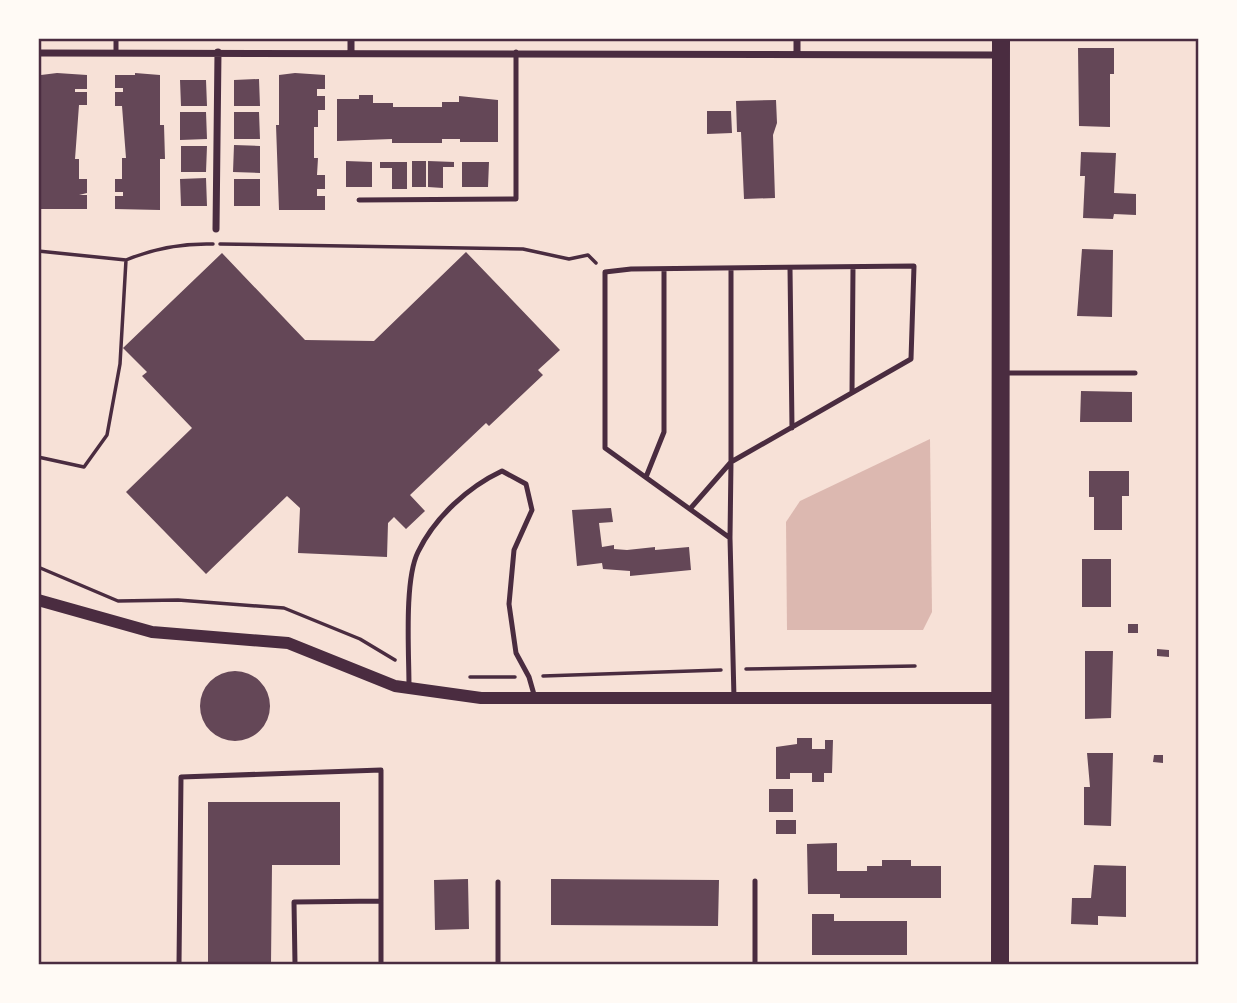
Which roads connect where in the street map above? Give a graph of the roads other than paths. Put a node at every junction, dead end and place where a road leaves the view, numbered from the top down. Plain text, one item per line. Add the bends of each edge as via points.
1 (116, 38) edge
2 (351, 38) edge
3 (797, 38) edge
4 (1001, 47) edge
5 (351, 51) junction
6 (116, 52) junction
7 (218, 52) junction
8 (516, 52) junction
9 (797, 52) junction
10 (38, 53) edge
11 (359, 200) dead end
12 (216, 229) dead end
13 (853, 267) junction
14 (731, 268) junction
15 (790, 268) junction
16 (664, 269) junction
17 (1001, 373) junction
18 (1135, 373) dead end
19 (852, 393) junction
20 (792, 428) junction
21 (731, 462) junction
22 (646, 478) junction
23 (690, 509) junction
24 (730, 538) junction
25 (38, 600) edge
26 (409, 688) junction
27 (535, 698) junction
28 (734, 698) junction
29 (1001, 698) junction
30 (755, 881) dead end
31 (498, 882) dead end
32 (381, 901) junction
33 (179, 964) edge
34 (295, 964) edge
35 (381, 964) edge
36 (498, 964) edge
37 (755, 964) edge
38 (1000, 964) edge

1 - 6 lane
2 - 5 street
3 - 9 street
4 - 9 street
4 - 17 main road
5 - 7 street
5 - 8 street
6 - 7 street
6 - 10 street
7 - 12 street
8 - 9 street
8 - 11 lane via 516,199
13 - 15 lane
13 - 19 lane
13 - 19 lane via 914,267 911,359
14 - 15 lane
14 - 16 lane
14 - 21 lane
15 - 20 lane
16 - 22 lane via 664,432
16 - 22 lane via 605,272 605,448
17 - 18 lane
17 - 29 main road
19 - 20 lane
20 - 21 lane
21 - 23 lane
21 - 24 lane
22 - 23 lane
23 - 24 lane
24 - 28 lane
25 - 26 street via 152,632 288,643
26 - 27 street via 481,698
26 - 27 lane via 410,595 417,553 439,521 475,484 502,471 526,484 532,510 514,550 509,604 516,653
27 - 28 street
28 - 29 street
29 - 38 main road
30 - 37 lane
31 - 36 lane
32 - 33 lane via 381,770 181,777
32 - 34 lane via 294,902
32 - 35 lane

